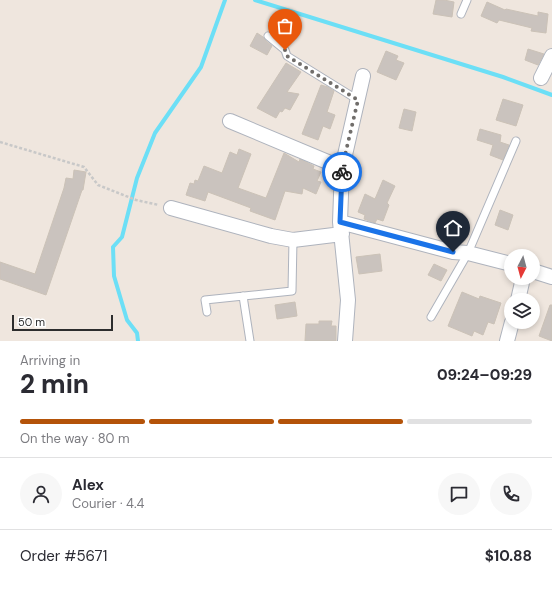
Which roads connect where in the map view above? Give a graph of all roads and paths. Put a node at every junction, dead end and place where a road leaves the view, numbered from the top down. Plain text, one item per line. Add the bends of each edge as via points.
1 (467, 0) edge
2 (461, 14) dead end
3 (268, 36) dead end
4 (552, 56) edge
5 (363, 76) dead end
6 (541, 78) dead end
7 (358, 100) junction
8 (230, 121) dead end
9 (516, 141) dead end
10 (0, 142) edge
11 (342, 168) junction
12 (170, 208) joint
13 (341, 228) junction
14 (293, 240) junction
15 (468, 253) junction
16 (504, 262) edge
17 (540, 273) edge
18 (552, 277) edge
19 (243, 296) junction
20 (207, 312) dead end
21 (431, 317) dead end
22 (510, 329) edge
23 (250, 341) edge
24 (345, 341) edge
25 (507, 341) edge

1 - 2 lane
3 - 7 lane via 285,50 287,56
4 - 6 street
5 - 7 street
7 - 11 street
8 - 11 street
9 - 15 lane
10 - 12 path via 84,167 98,186 136,200
11 - 13 street
12 - 14 street
13 - 14 street
13 - 15 street
13 - 24 street via 348,300
14 - 19 lane via 292,291
15 - 16 street
15 - 21 lane
17 - 18 street
19 - 20 lane via 205,300
19 - 23 lane
22 - 25 street

